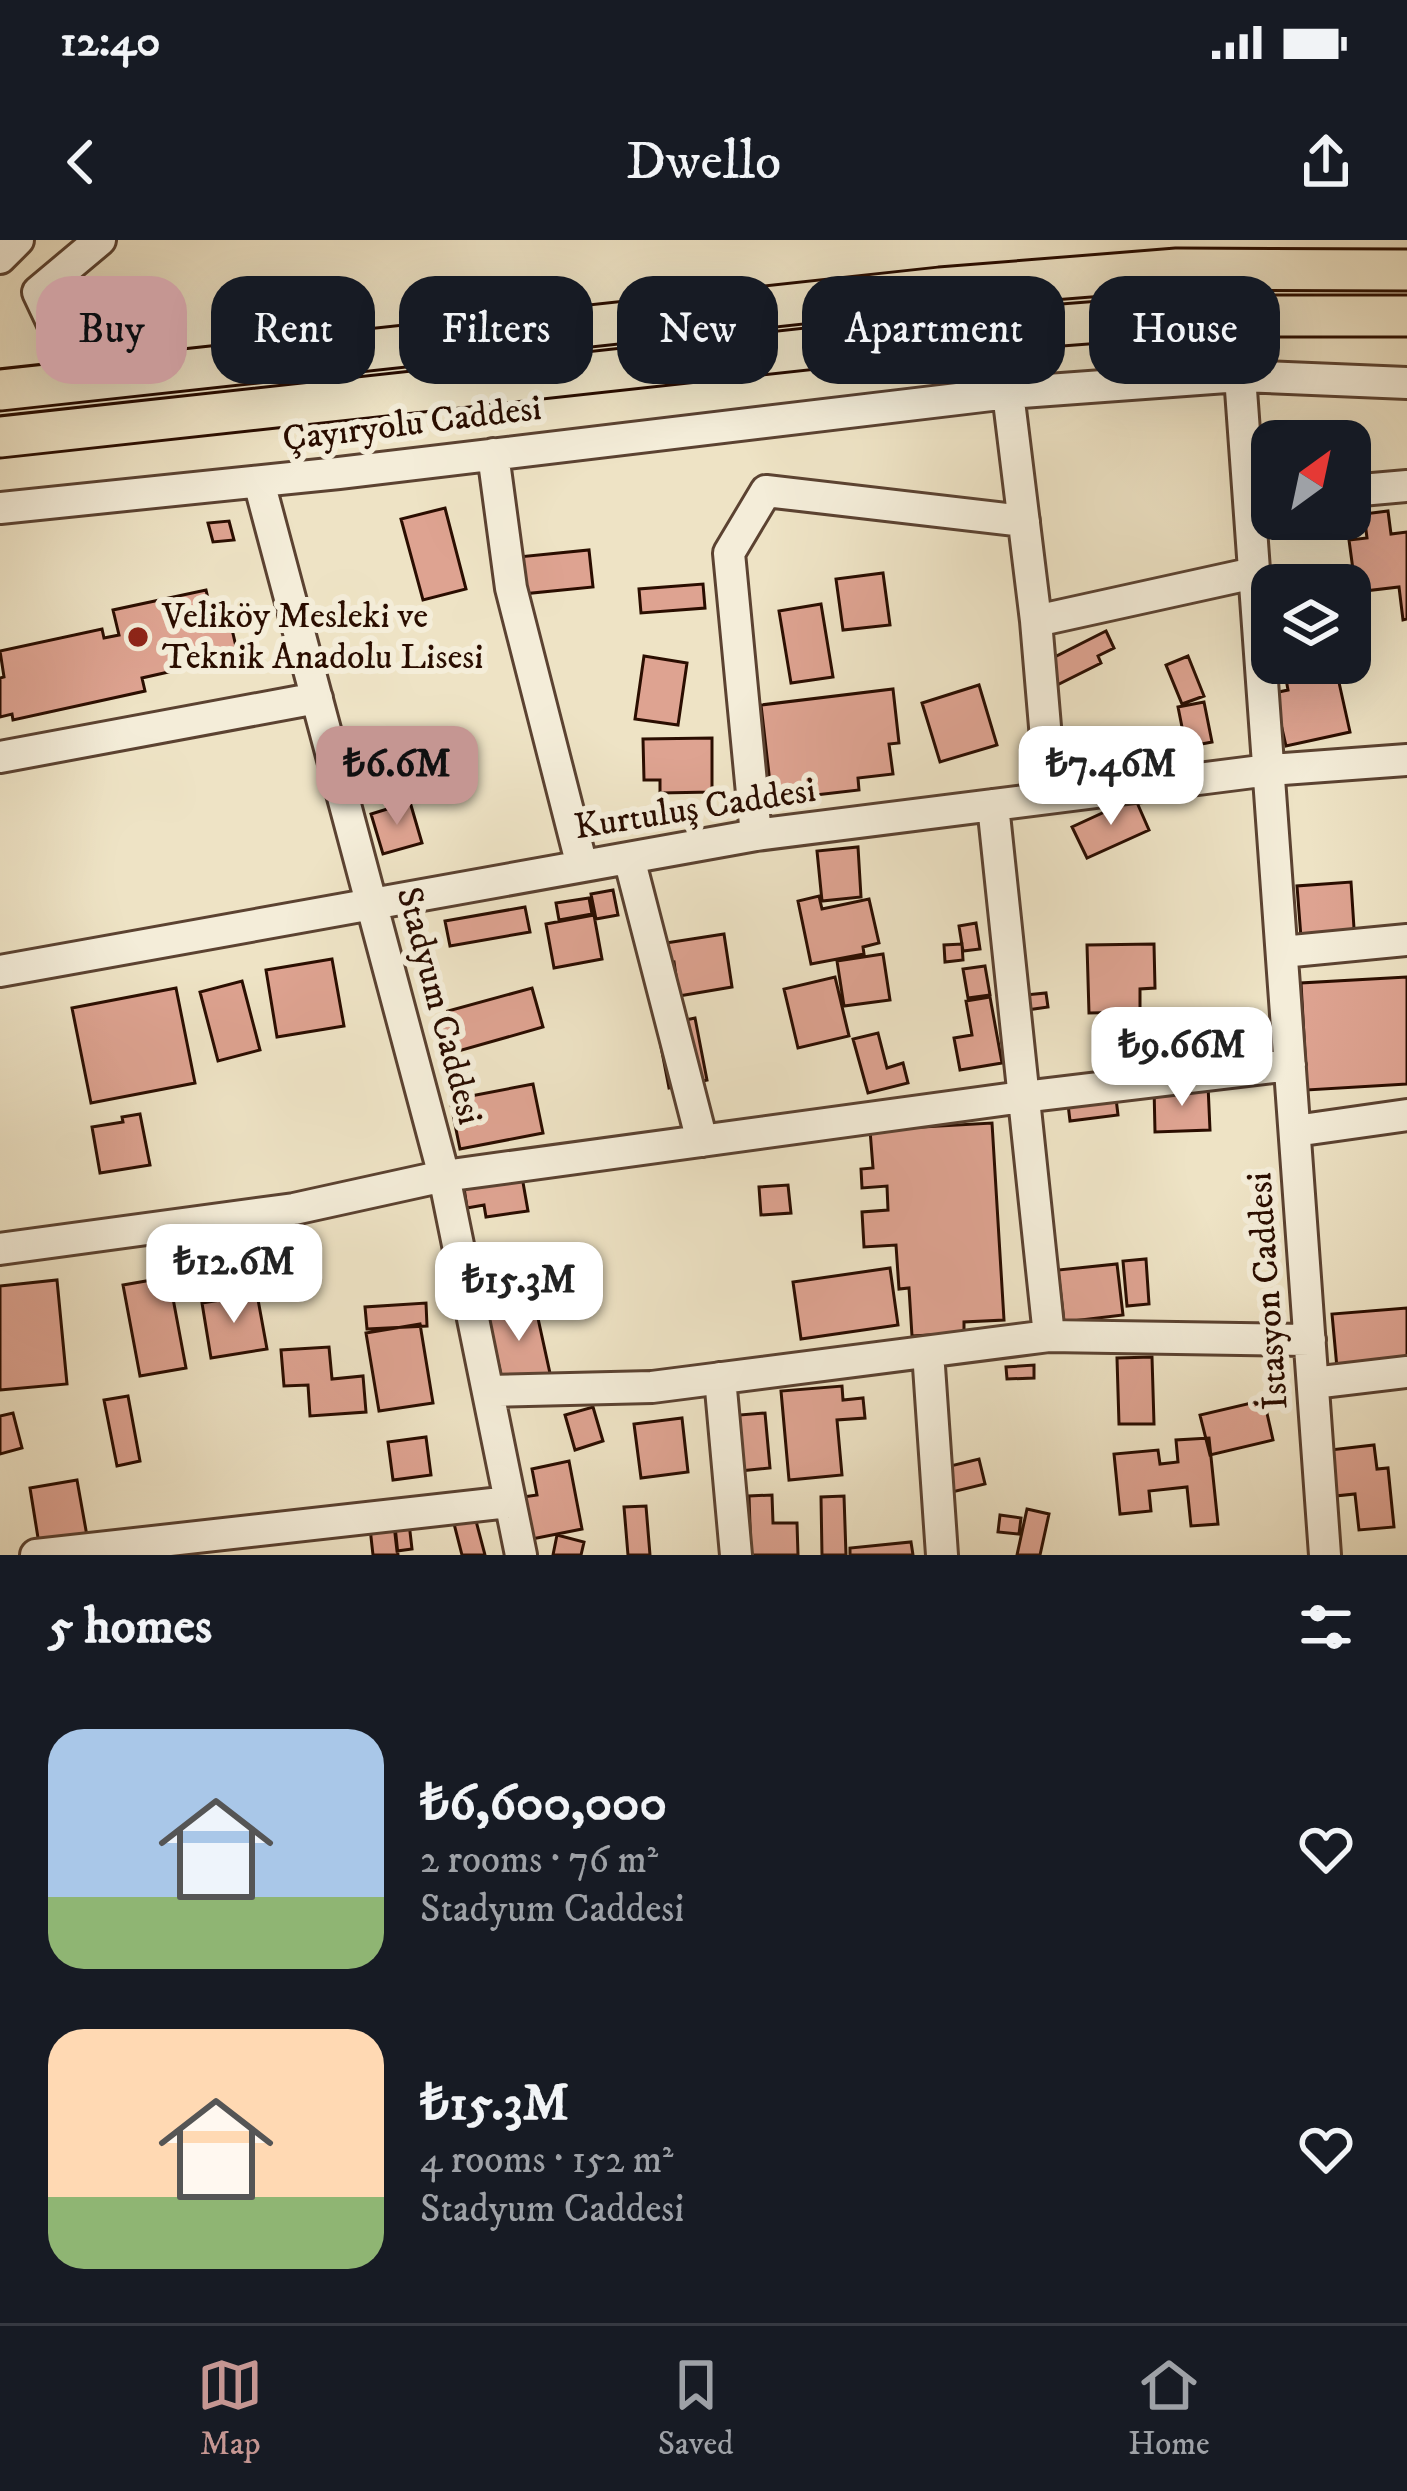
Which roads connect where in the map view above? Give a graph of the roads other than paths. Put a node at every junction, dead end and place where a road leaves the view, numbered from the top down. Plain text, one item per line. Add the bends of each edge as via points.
1 (18, 240) edge
2 (90, 245) edge
3 (0, 258) edge
4 (1407, 270) edge
5 (56, 276) edge
6 (1407, 316) edge
7 (187, 369) edge
8 (1280, 378) edge
9 (1407, 383) edge
10 (53, 384) edge
11 (1131, 384) edge
12 (1241, 384) edge
13 (0, 390) edge
14 (1008, 393) junction
15 (0, 437) edge
16 (1251, 444) edge
17 (494, 454) junction
18 (259, 482) junction
19 (1407, 486) edge
20 (1371, 489) edge
21 (0, 508) edge
22 (1024, 521) junction
23 (1251, 574) edge
24 (1036, 621) junction
25 (1262, 684) edge
26 (317, 698) junction
27 (0, 757) edge
28 (1407, 760) edge
29 (1269, 770) junction
30 (1051, 797) junction
31 (993, 805) junction
32 (757, 835) junction
33 (629, 858) junction
34 (582, 866) junction
35 (372, 904) junction
36 (1407, 940) edge
37 (1282, 952) junction
38 (0, 971) edge
39 (1291, 1065) junction
40 (1023, 1097) junction
41 (1407, 1115) edge
42 (1295, 1131) junction
43 (701, 1141) junction
44 (444, 1176) junction
45 (0, 1249) edge
46 (1049, 1336) junction
47 (1310, 1340) junction
48 (928, 1352) junction
49 (1407, 1372) edge
50 (720, 1378) junction
51 (1313, 1383) junction
52 (488, 1391) junction
53 (510, 1502) junction
54 (129, 1550) edge
55 (36, 1555) edge
56 (521, 1555) edge
57 (736, 1555) edge
58 (941, 1555) edge
59 (1325, 1555) edge

1 - 3 street
2 - 5 street
4 - 7 main road via 1177,269 940,288
6 - 15 main road via 1179,316 944,334
8 - 9 street, Çayıryolu Caddesi
10 - 13 main road
11 - 14 street, Çayıryolu Caddesi
12 - 16 street, İstasyon Caddesi
14 - 17 street, Çayıryolu Caddesi
14 - 22 street
17 - 18 street, Çayıryolu Caddesi
17 - 34 street via 511,588
18 - 21 street, Çayıryolu Caddesi
18 - 26 street, Stadyum Caddesi
19 - 20 street
22 - 24 street
22 - 32 street via 766,490 730,553
23 - 24 street
24 - 30 street
25 - 29 street, İstasyon Caddesi
26 - 27 street
26 - 35 street, Stadyum Caddesi
28 - 29 street, Kurtuluş Caddesi
29 - 30 street, Kurtuluş Caddesi
29 - 37 street, İstasyon Caddesi
30 - 31 street, Kurtuluş Caddesi
31 - 32 street, Kurtuluş Caddesi
31 - 40 street
32 - 33 street, Kurtuluş Caddesi
33 - 34 street, Kurtuluş Caddesi
33 - 43 street
34 - 35 street, Kurtuluş Caddesi
35 - 38 street, Kurtuluş Caddesi
35 - 44 street, Stadyum Caddesi
36 - 37 street
37 - 39 street, İstasyon Caddesi
39 - 40 street
39 - 42 street, İstasyon Caddesi
40 - 43 street
40 - 46 street
41 - 42 street
42 - 47 street, İstasyon Caddesi
43 - 44 street
44 - 45 street via 295,1209
44 - 52 street, Stadyum Caddesi
46 - 47 street
46 - 48 street
47 - 51 street, İstasyon Caddesi
48 - 50 street
48 - 58 street
49 - 51 street
50 - 52 street
50 - 57 street
51 - 59 street, İstasyon Caddesi
52 - 53 street, Stadyum Caddesi
53 - 54 street
53 - 56 street, Stadyum Caddesi
54 - 55 street

